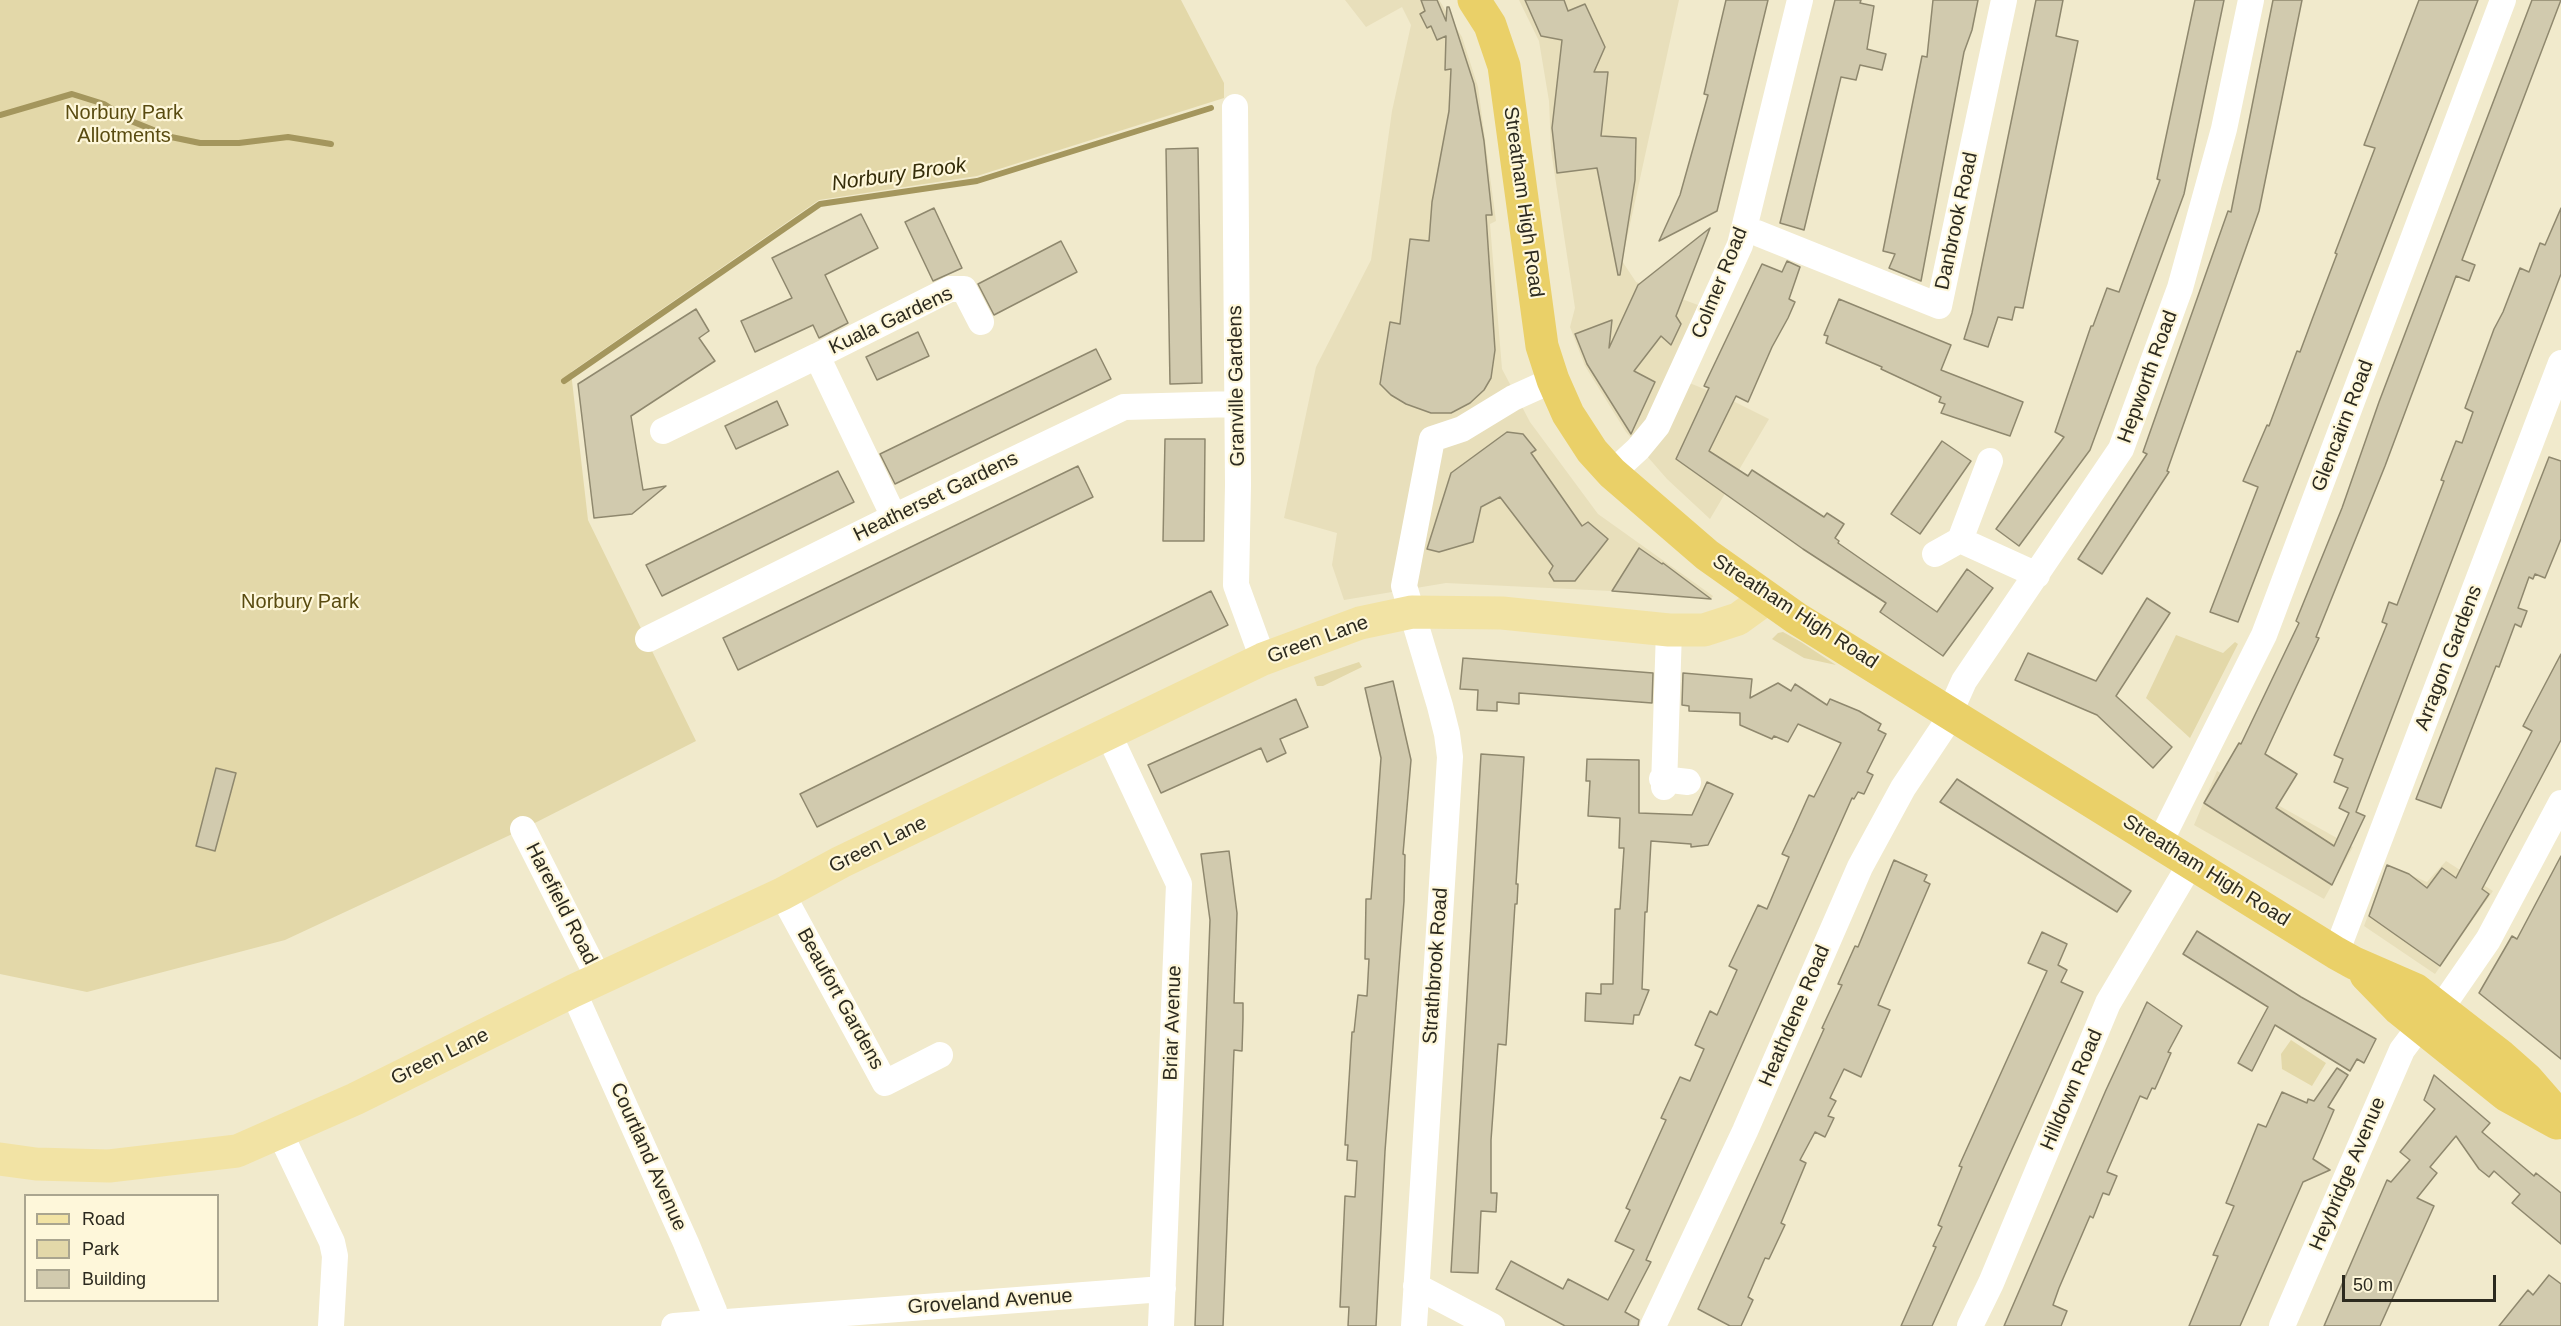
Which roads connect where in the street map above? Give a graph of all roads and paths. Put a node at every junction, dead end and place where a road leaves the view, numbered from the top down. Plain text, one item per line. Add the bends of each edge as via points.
1 (1474, 0) edge
2 (1800, 0) edge
3 (2004, 0) edge
4 (2251, 0) edge
5 (2503, 0) edge
6 (1235, 107) dead end
7 (1744, 231) junction
8 (981, 322) dead end
9 (817, 356) junction
10 (2561, 363) edge
11 (1553, 380) junction
12 (1236, 404) junction
13 (663, 431) dead end
14 (1990, 461) dead end
15 (1612, 473) junction
16 (894, 517) junction
17 (1960, 540) junction
18 (1935, 554) dead end
19 (2037, 575) junction
20 (1767, 598) junction
21 (1412, 612) junction
22 (1670, 630) junction
23 (648, 639) dead end
24 (1263, 659) junction
25 (1951, 713) junction
26 (1109, 735) junction
27 (1688, 782) dead end
28 (2561, 803) edge
29 (523, 829) dead end
30 (2160, 842) junction
31 (2191, 863) junction
32 (782, 894) junction
33 (2345, 958) junction
34 (586, 985) junction
35 (2431, 1017) junction
36 (940, 1055) dead end
37 (2561, 1118) edge
38 (2561, 1125) edge
39 (280, 1133) junction
40 (0, 1159) edge
41 (1416, 1286) junction
42 (1163, 1289) junction
43 (716, 1324) edge
44 (331, 1326) edge
45 (674, 1326) edge
46 (1161, 1326) edge
47 (1414, 1326) edge
48 (1492, 1326) edge
49 (1653, 1326) edge
50 (1970, 1326) edge
51 (2282, 1326) edge

1 - 11 highway, Streatham High Road via 1490,24 1504,66 1542,346
2 - 7 street, Colmer Road
3 - 7 street, Danbrook Road via 1939,306
4 - 19 street, Hepworth Road via 2224,129 2180,288 2121,449
5 - 30 street, Glencairn Road via 2264,635
6 - 12 street, Granville Gardens
7 - 15 street, Colmer Road via 1658,426
8 - 9 street, Kuala Gardens via 964,289 950,289
9 - 13 street, Kuala Gardens
9 - 16 street, Kuala Gardens
10 - 33 street, Arragon Gardens
11 - 15 highway, Streatham High Road via 1587,444
11 - 21 street, Strathbrook Road via 1513,398 1462,429 1432,439 1404,586
12 - 16 street, Heatherset Gardens via 1124,407
12 - 24 street, Granville Gardens via 1236,585
14 - 17 street
15 - 20 highway, Streatham High Road via 1707,555
16 - 23 street, Heatherset Gardens
17 - 18 street
17 - 19 street
19 - 25 street, Hepworth Road via 1964,681
20 - 22 main road, Green Lane via 1738,619 1720,626
20 - 25 highway, Streatham High Road
21 - 22 main road, Green Lane via 1502,613
21 - 24 main road, Green Lane via 1360,623
21 - 41 street, Strathbrook Road via 1440,706 1450,758
22 - 27 street via 1663,783
24 - 26 main road, Green Lane
25 - 30 highway, Streatham High Road
25 - 49 street, Heathdene Road via 1903,788 1860,867 1745,1131
26 - 32 main road, Green Lane
26 - 42 street, Briar Avenue via 1179,884
28 - 35 street, Heybridge Avenue via 2488,940
29 - 34 street, Harefield Road
30 - 31 highway, Streatham High Road
31 - 33 highway, Streatham High Road
31 - 50 street, Hilldown Road via 2108,1003
32 - 34 main road, Green Lane
32 - 36 street, Beaufort Gardens via 885,1083
33 - 35 highway, Streatham High Road via 2399,1009
34 - 39 main road, Green Lane
34 - 43 street, Courtland Avenue
35 - 37 highway, Streatham High Road via 2527,1079
35 - 38 highway, Streatham High Road via 2512,1100
35 - 51 street, Heybridge Avenue via 2402,1050
39 - 40 main road, Green Lane via 237,1151 109,1166
39 - 44 street via 332,1242 335,1256
41 - 47 street, Strathbrook Road
41 - 48 street
42 - 43 street, Groveland Avenue
42 - 46 street, Briar Avenue
43 - 45 street, Groveland Avenue

